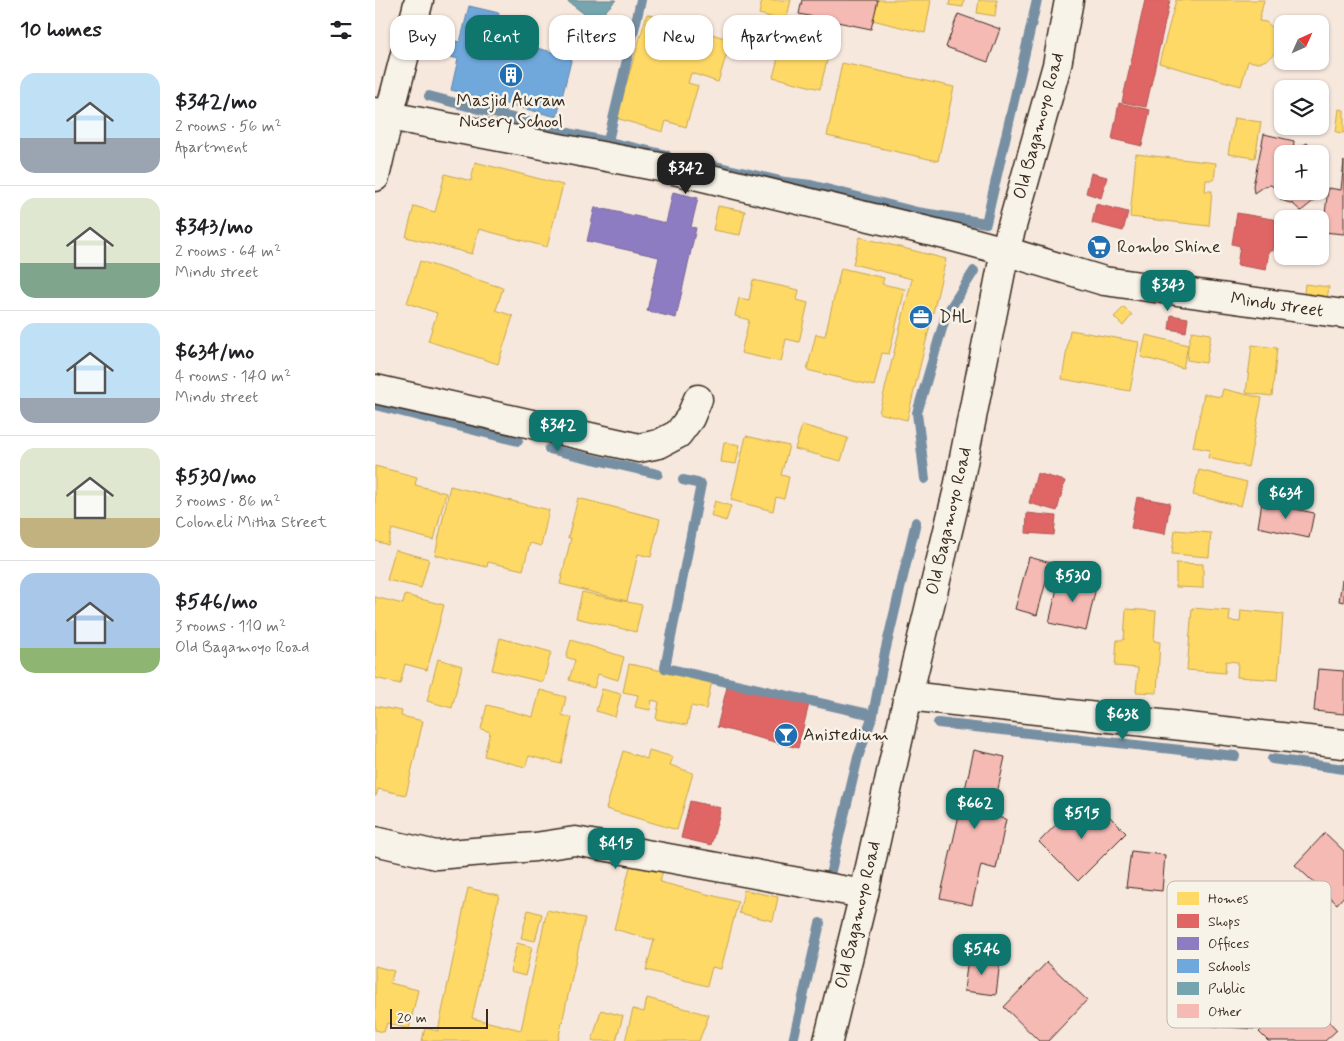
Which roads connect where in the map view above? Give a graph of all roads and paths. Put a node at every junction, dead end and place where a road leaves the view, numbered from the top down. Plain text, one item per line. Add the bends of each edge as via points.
1 (419, 0) edge
2 (1069, 0) edge
3 (382, 114) edge
4 (375, 177) edge
5 (1005, 251) junction
6 (1344, 314) edge
7 (375, 389) edge
8 (698, 398) dead end
9 (908, 696) junction
10 (1344, 744) edge
11 (375, 841) edge
12 (864, 894) junction
13 (828, 1041) edge

1 - 3 street
2 - 5 street, Old Bagamoyo Road via 1057,65
3 - 4 street
3 - 5 street, Mindu street via 665,168
5 - 6 street, Mindu street via 1104,281
5 - 9 street, Old Bagamoyo Road via 957,493
7 - 8 street via 639,448 659,444 677,434 690,418
9 - 10 street
9 - 12 street, Old Bagamoyo Road
11 - 12 street via 436,855 575,841
12 - 13 street, Old Bagamoyo Road

